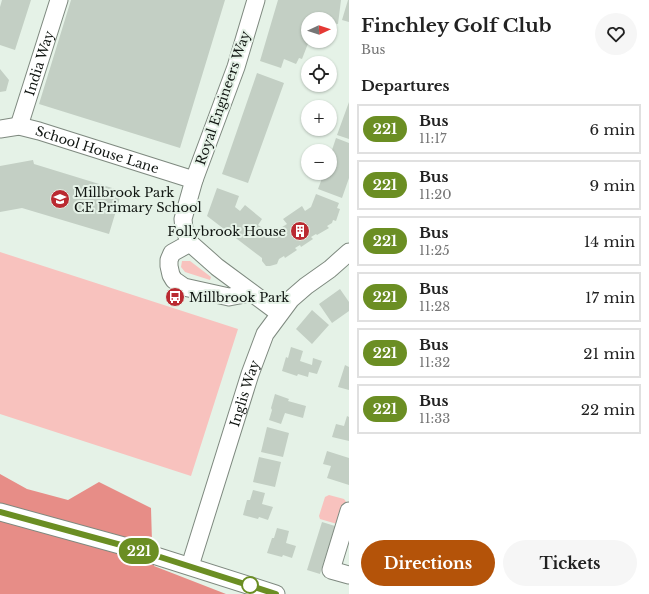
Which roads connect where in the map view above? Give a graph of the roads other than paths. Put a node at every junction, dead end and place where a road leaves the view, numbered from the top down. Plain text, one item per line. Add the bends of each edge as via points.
1 (60, 0) edge
2 (256, 0) edge
3 (19, 126) junction
4 (0, 129) edge
5 (194, 180) junction
6 (190, 243) junction
7 (349, 252) edge
8 (250, 293) junction
9 (279, 313) junction
10 (0, 512) edge
11 (349, 512) edge
12 (190, 566) junction
13 (349, 576) edge
14 (276, 594) edge

1 - 3 street, India Way
2 - 5 street, Royal Engineers Way via 236,67
3 - 4 street, School House Lane
3 - 5 street, School House Lane
5 - 6 street, Royal Engineers Way via 183,219
6 - 8 street, Royal Engineers Way
6 - 8 street via 172,253 169,266 174,280 184,287 229,297
7 - 9 street, Inglis Way via 291,299
8 - 9 street, Royal Engineers Way
9 - 12 street, Inglis Way via 265,334 250,374
10 - 12 street
11 - 13 street via 331,570
12 - 14 street

